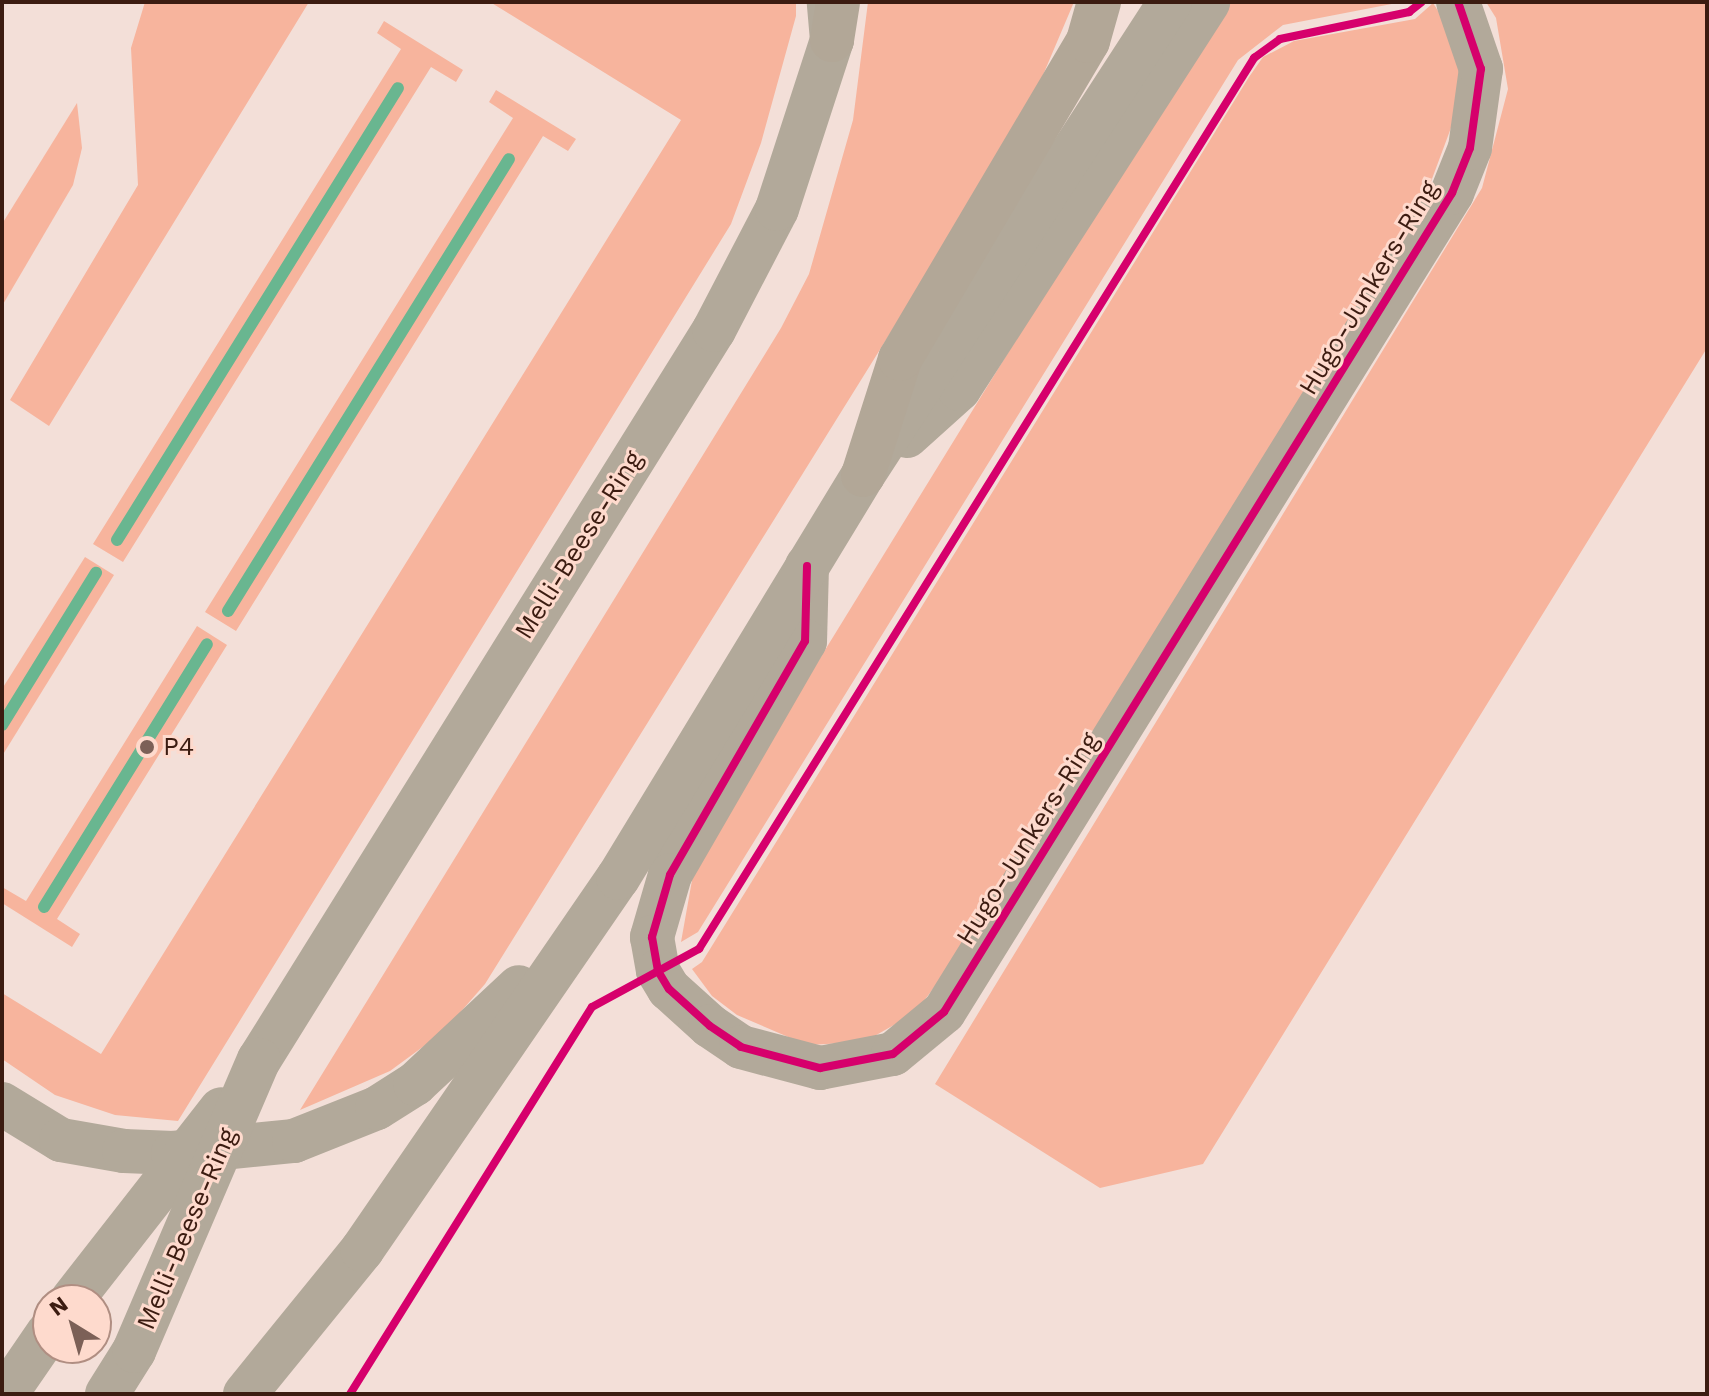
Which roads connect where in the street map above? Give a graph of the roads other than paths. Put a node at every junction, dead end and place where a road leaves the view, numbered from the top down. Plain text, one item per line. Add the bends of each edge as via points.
1 (1099, 2) edge
2 (1170, 2) edge
3 (1208, 2) edge
4 (1458, 2) edge
5 (833, 15) edge
6 (863, 475) junction
7 (807, 566) junction
8 (259, 1060) junction
9 (2, 1104) edge
10 (84, 1284) edge
11 (32, 1356) edge
12 (6, 1394) edge
13 (107, 1394) edge
14 (245, 1394) edge

1 - 6 highway via 1088,41 900,359
2 - 6 street
3 - 6 street via 959,389
4 - 7 street, Hugo-Junkers-Ring via 1481,69 1476,122 1452,193 944,1012 893,1054 820,1068 741,1047 710,1026 669,989 658,971 652,937 670,875 805,641
5 - 8 street, Melli-Beese-Ring via 777,209 714,330
6 - 7 street
7 - 9 street via 748,610 516,992 415,1084 377,1108 294,1141 173,1153 61,1140
7 - 14 street via 618,878 362,1250
8 - 10 street, Melli-Beese-Ring, bridge
8 - 13 street, Melli-Beese-Ring, bridge via 134,1351
11 - 12 street

